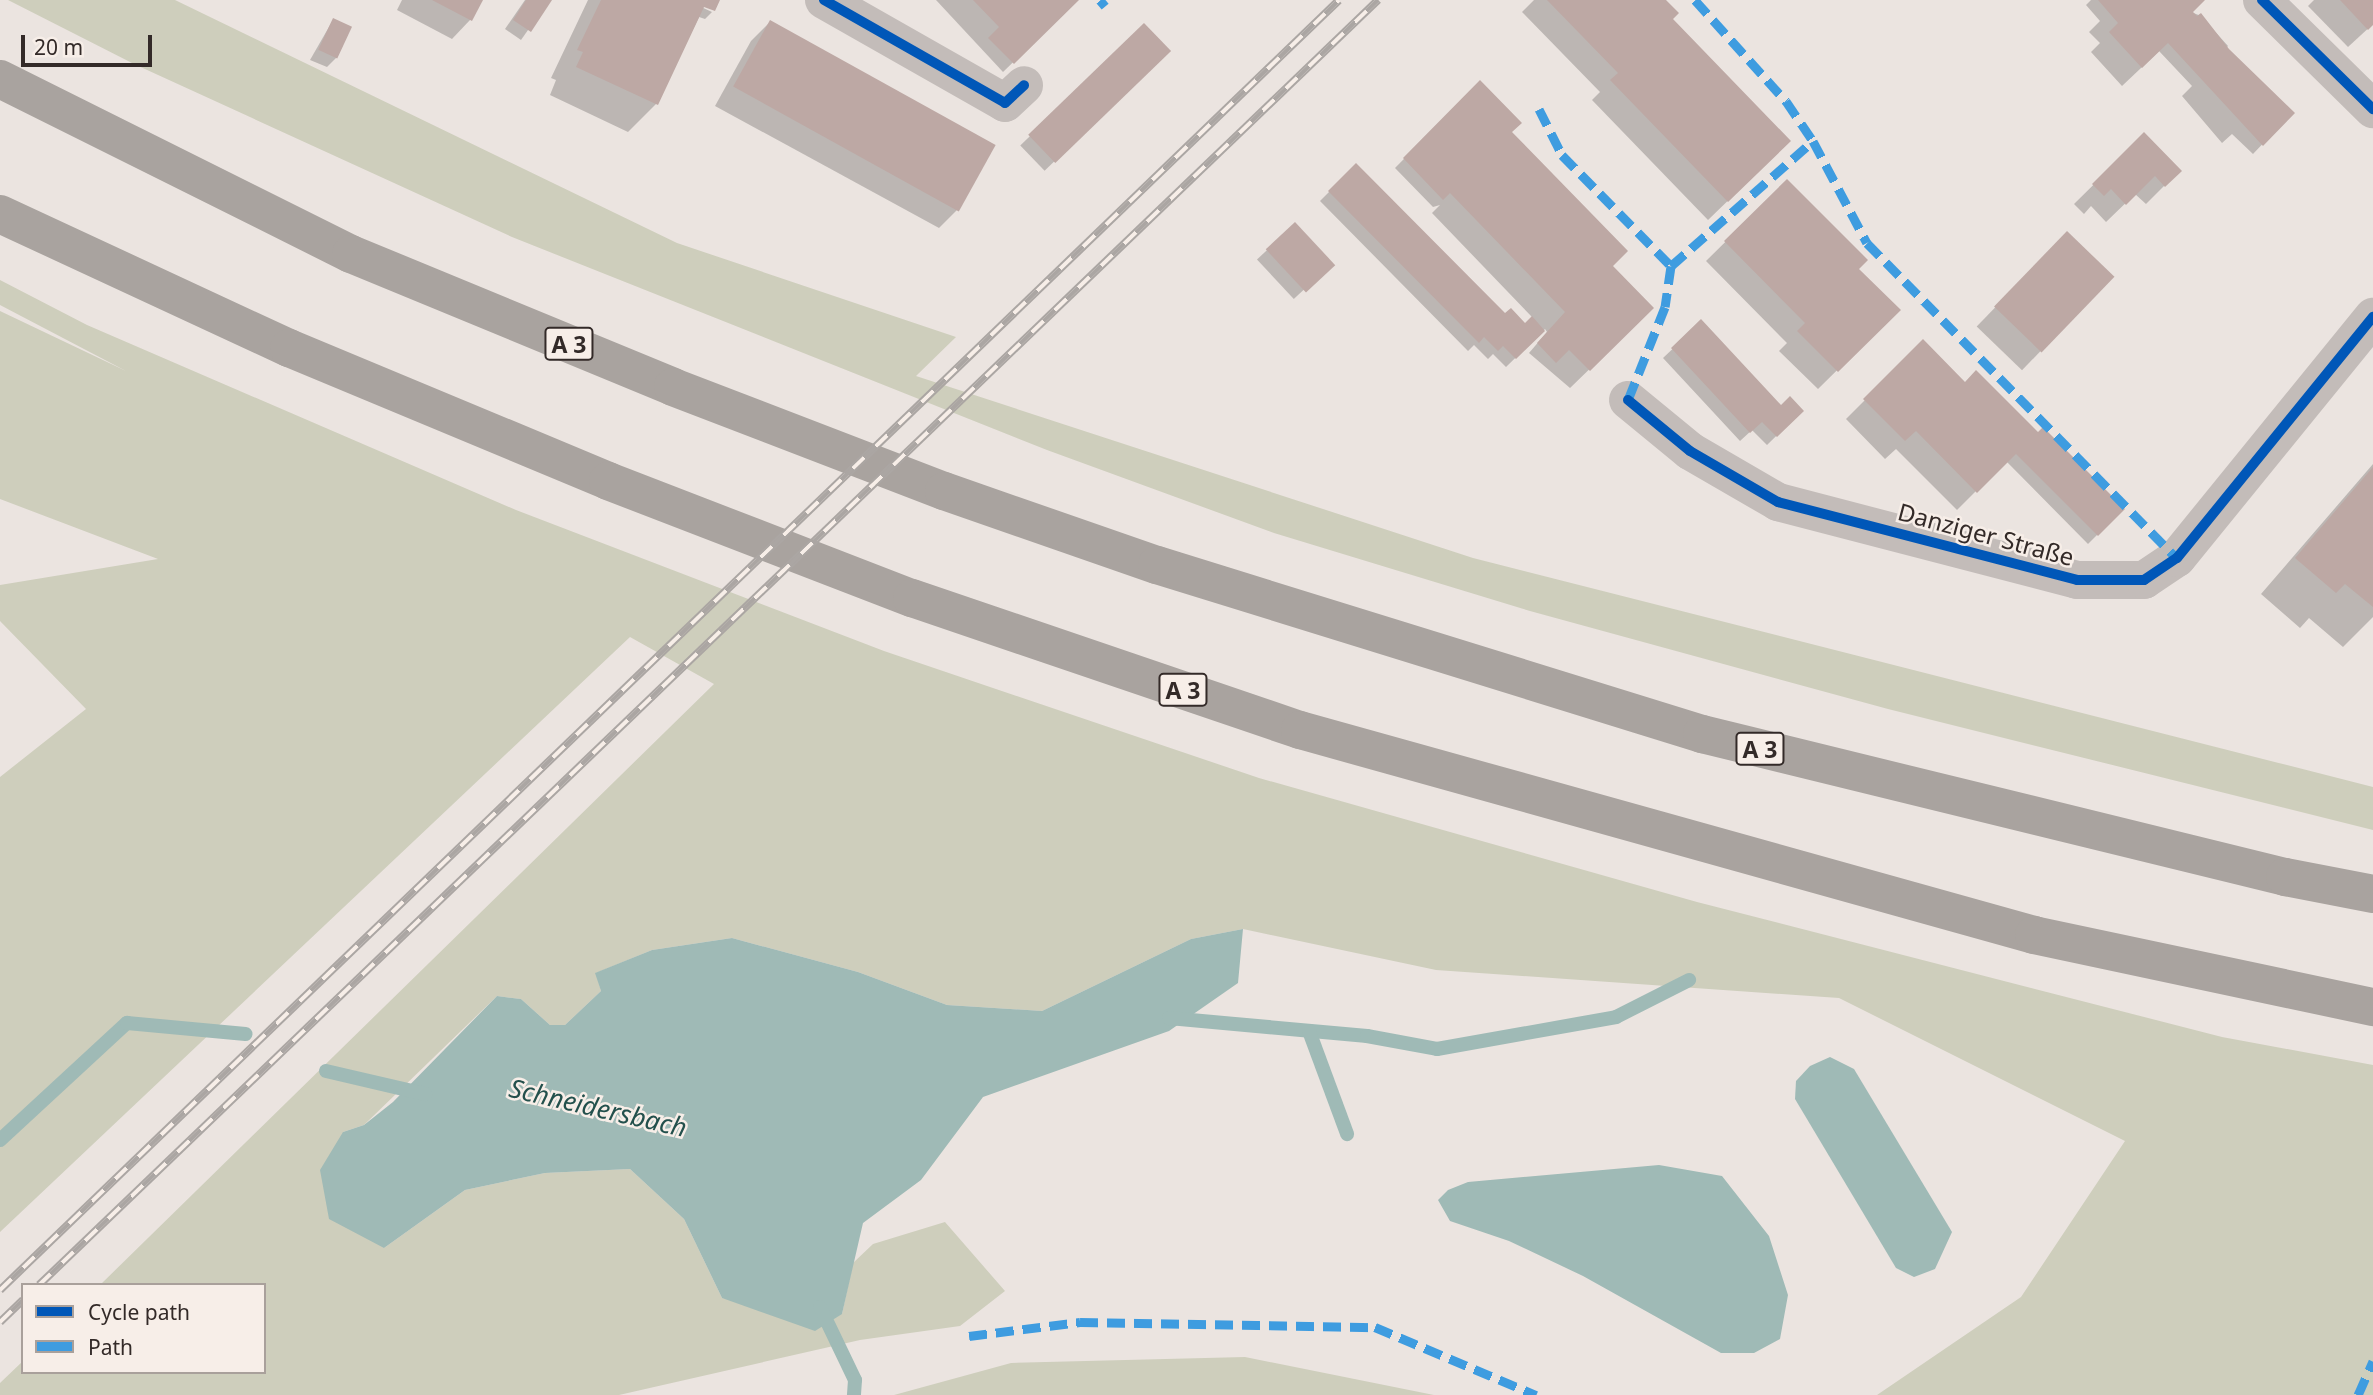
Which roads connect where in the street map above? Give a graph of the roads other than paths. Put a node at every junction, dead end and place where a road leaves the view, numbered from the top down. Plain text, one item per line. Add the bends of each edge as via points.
1 (824, 0) edge
2 (2262, 0) edge
3 (0, 79) edge
4 (1024, 85) dead end
5 (2373, 109) edge
6 (0, 214) edge
7 (2373, 317) edge
8 (1628, 400) dead end
9 (2373, 894) edge
10 (2373, 1007) edge

1 - 4 street via 1005,103
2 - 5 street
3 - 9 highway, A 3 via 351,254 673,387 1131,557 1702,734 2285,877
6 - 10 highway, A 3 via 289,348 608,481 912,598 1300,730 2034,935
7 - 8 street, Danziger Straße via 2177,558 2144,580 2077,580 1778,502 1690,451

